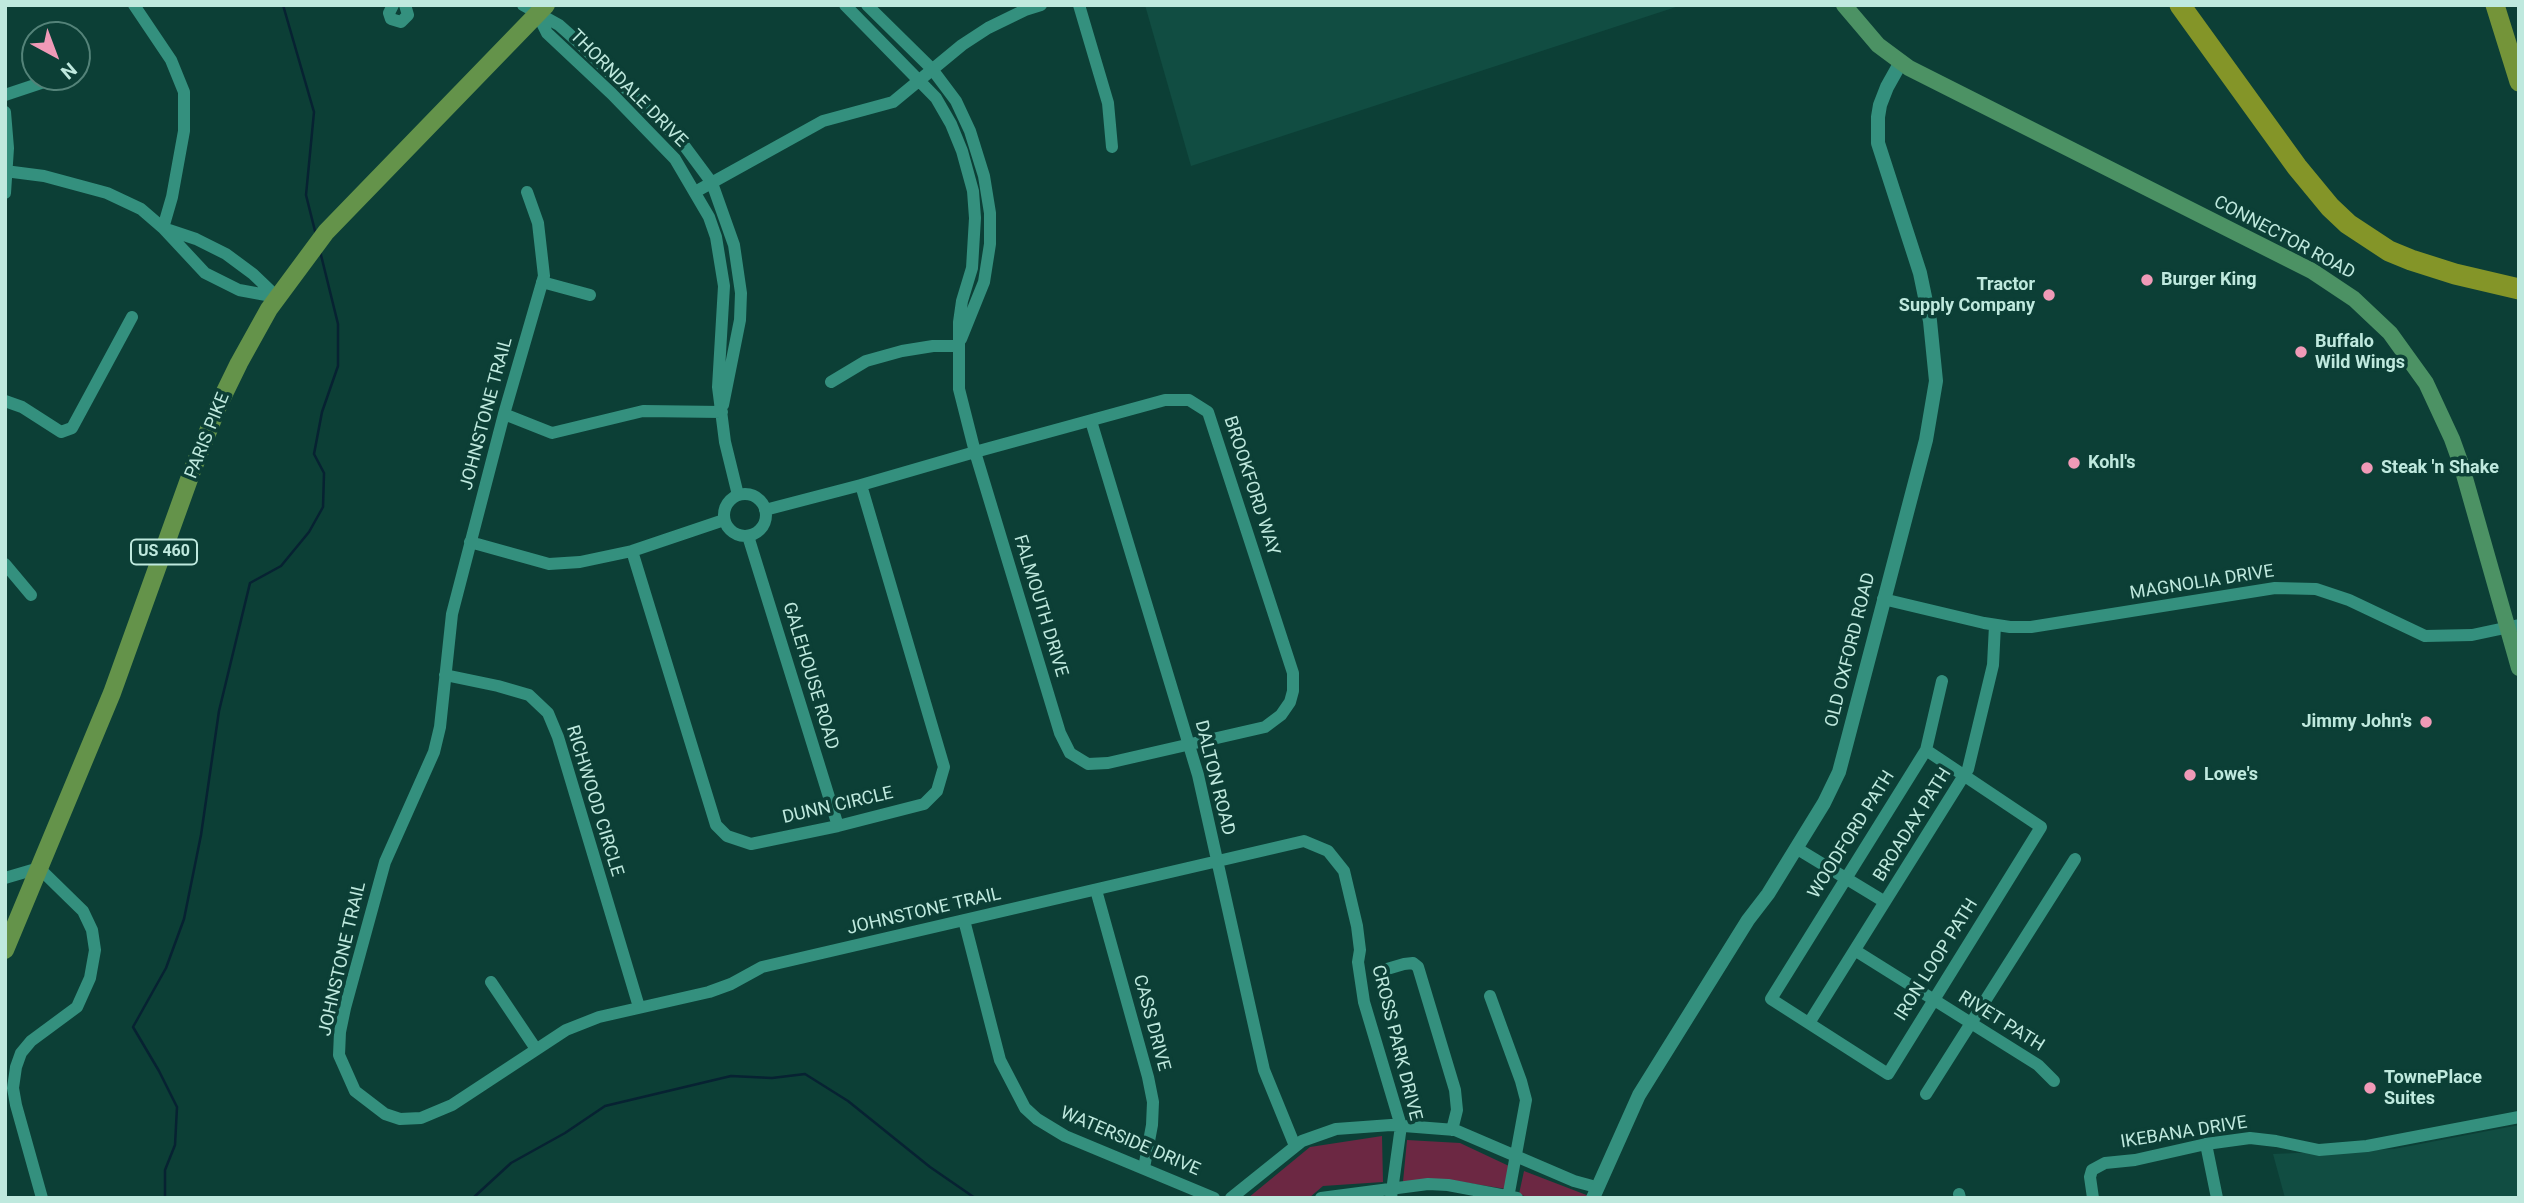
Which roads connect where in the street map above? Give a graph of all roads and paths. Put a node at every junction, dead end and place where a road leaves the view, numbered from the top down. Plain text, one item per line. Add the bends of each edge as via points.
1 (134, 5) edge
2 (393, 5) edge
3 (405, 5) edge
4 (845, 5) edge
5 (867, 5) edge
6 (1041, 5) edge
7 (1079, 5) edge
8 (1844, 5) edge
9 (2180, 5) edge
10 (535, 7) edge
11 (1024, 8) edge
12 (2497, 11) edge
13 (1900, 62) junction
14 (932, 69) junction
15 (920, 81) junction
16 (2519, 82) edge
17 (5, 112) edge
18 (1112, 147) dead end
19 (6, 171) edge
20 (712, 183) junction
21 (527, 192) dead end
22 (695, 192) junction
23 (5, 193) edge
24 (163, 228) junction
25 (542, 282) junction
26 (2519, 289) edge
27 (741, 293) junction
28 (724, 294) junction
29 (590, 295) dead end
30 (277, 297) junction
31 (132, 317) dead end
32 (958, 346) junction
33 (831, 382) dead end
34 (5, 401) edge
35 (722, 412) junction
36 (504, 414) junction
37 (1091, 421) junction
38 (975, 452) junction
39 (861, 485) junction
40 (738, 495) junction
41 (765, 510) junction
42 (724, 520) junction
43 (748, 536) junction
44 (470, 542) junction
45 (632, 551) junction
46 (5, 565) edge
47 (31, 595) dead end
48 (1883, 600) junction
49 (1995, 625) junction
50 (2513, 626) edge
51 (2519, 668) edge
52 (445, 675) junction
53 (1942, 681) dead end
54 (1189, 745) junction
55 (1926, 750) junction
56 (1965, 775) junction
57 (838, 825) junction
58 (1796, 848) junction
59 (2075, 859) dead end
60 (1217, 862) junction
61 (39, 868) junction
62 (5, 878) edge
63 (1846, 878) junction
64 (1096, 890) junction
65 (1885, 902) junction
66 (964, 920) junction
67 (5, 950) edge
68 (1856, 951) junction
69 (1387, 969) dead end
70 (491, 982) dead end
71 (1490, 996) dead end
72 (1771, 999) joint
73 (1933, 1000) junction
74 (639, 1007) junction
75 (1809, 1023) junction
76 (1971, 1023) junction
77 (537, 1049) junction
78 (2054, 1081) dead end
79 (1926, 1094) dead end
80 (2519, 1117) edge
81 (1401, 1125) junction
82 (1452, 1130) junction
83 (2206, 1144) junction
84 (1295, 1146) junction
85 (1516, 1157) junction
86 (1144, 1168) junction
87 (1447, 1191) edge
88 (1595, 1192) edge
89 (1392, 1193) edge
90 (1511, 1197) edge
91 (42, 1198) edge
92 (1213, 1198) edge
93 (1231, 1198) edge
94 (1321, 1198) edge
95 (2093, 1198) edge
96 (2217, 1198) edge

1 - 24 street via 171,60 184,92 184,131
2 - 3 street via 391,19 401,22 408,15
4 - 15 street, FALMOUTH DRIVE
5 - 14 street, FALMOUTH DRIVE
6 - 11 street
7 - 18 street via 1108,103
8 - 13 main road, CONNECTOR ROAD via 1868,36
9 - 26 highway via 2297,167 2348,224 2411,260
10 - 20 street, THORNDALE DRIVE via 683,144
10 - 22 street, THORNDALE DRIVE via 547,33 675,159
10 - 30 main road, PARIS PIKE / US 460 via 326,232
11 - 14 street
12 - 16 highway
13 - 48 street, OLD OXFORD ROAD via 1880,105 1878,143 1916,257 1930,321 1936,381 1926,440
13 - 50 main road, CONNECTOR ROAD via 2312,271 2354,299 2411,360 2440,410
14 - 15 street
14 - 32 street, FALMOUTH DRIVE via 970,131 990,213 984,282
15 - 20 street via 893,102 823,121
15 - 32 street, FALMOUTH DRIVE via 951,124 973,191 974,250
17 - 19 street
19 - 23 street
19 - 24 street via 107,193 141,209
20 - 22 street
20 - 27 street, THORNDALE DRIVE via 734,245
21 - 25 street, JOHNSTONE TRAIL via 538,223
22 - 28 street, THORNDALE DRIVE via 716,237
24 - 30 street via 226,254
24 - 30 street via 205,273 239,290
25 - 29 street
25 - 36 street, JOHNSTONE TRAIL
27 - 28 street
27 - 35 street, THORNDALE DRIVE
28 - 35 street, THORNDALE DRIVE via 719,364
30 - 61 main road, PARIS PIKE / US 460 via 219,404 112,693
31 - 34 street via 72,428 61,432
32 - 33 street via 902,351 866,361
32 - 38 street, FALMOUTH DRIVE via 959,389
35 - 36 street via 643,411 552,433
35 - 40 street, THORNDALE DRIVE
36 - 44 street, JOHNSTONE TRAIL
37 - 38 street, BROOKFORD WAY
37 - 54 street, DALTON ROAD
37 - 54 street, BROOKFORD WAY via 1165,400 1189,400 1208,412 1293,673 1290,702 1265,727
38 - 39 street, BROOKFORD WAY
38 - 54 street, FALMOUTH DRIVE via 1060,733 1070,752 1088,764 1108,763
39 - 41 street, BROOKFORD WAY
39 - 57 street, DUNN CIRCLE via 944,767 937,791 924,804
40 - 41 street via 752,495
40 - 42 street via 730,501
41 - 43 street via 759,531
42 - 43 street via 733,533
42 - 45 street
43 - 57 street, GALEHOUSE ROAD
44 - 45 street via 549,564
44 - 52 street, JOHNSTONE TRAIL via 452,614
45 - 57 street, DUNN CIRCLE via 716,825 727,836 751,844
46 - 47 street
48 - 49 street, MAGNOLIA DRIVE
48 - 58 street, OLD OXFORD ROAD via 1839,772
49 - 50 street, MAGNOLIA DRIVE via 2031,627 2275,588 2316,589 2425,636 2472,635
49 - 56 street, BROADAX PATH via 1988,689
50 - 51 main road, CONNECTOR ROAD
52 - 74 street, RICHWOOD CIRCLE via 529,695 548,713
52 - 77 street, JOHNSTONE TRAIL via 434,751 384,862 345,1008 339,1055 355,1091 378,1110 400,1119 421,1118 453,1105
53 - 55 street, WOODFORD PATH
54 - 60 street, DALTON ROAD
55 - 56 street
55 - 63 street, WOODFORD PATH
56 - 65 street, BROADAX PATH
56 - 73 street, IRON LOOP PATH via 2041,827
58 - 63 street
58 - 88 street, OLD OXFORD ROAD via 1639,1095
59 - 76 street
60 - 64 street, JOHNSTONE TRAIL
60 - 81 street, CROSS PARK DRIVE via 1304,841 1328,851 1344,871 1357,926 1364,1002
60 - 84 street, DALTON ROAD via 1264,1070
61 - 62 street
61 - 67 main road, PARIS PIKE / US 460
61 - 91 street via 83,911 95,950 90,978 77,1007 31,1041 16,1067 16,1105
63 - 65 street
63 - 72 street, WOODFORD PATH
64 - 66 street, JOHNSTONE TRAIL
64 - 86 street, CASS DRIVE via 1153,1102
65 - 68 street, BROADAX PATH
66 - 74 street, JOHNSTONE TRAIL via 762,967 724,987
66 - 86 street, WATERSIDE DRIVE via 1000,1060 1025,1108 1065,1136
68 - 73 street, RIVET PATH
68 - 75 street, BROADAX PATH
69 - 82 street via 1413,963 1418,967 1455,1090
70 - 77 street
71 - 85 street via 1526,1100
72 - 75 street, IRON LOOP PATH
73 - 75 street, IRON LOOP PATH via 1888,1074
73 - 76 street, RIVET PATH
74 - 77 street, JOHNSTONE TRAIL via 584,1022
76 - 78 street, RIVET PATH via 2038,1065
76 - 79 street
80 - 83 street, IKEBANA DRIVE via 2342,1148 2306,1149 2250,1138
81 - 82 street
81 - 84 street via 1336,1129
81 - 89 street, CROSS PARK DRIVE
82 - 85 street
83 - 95 street, IKEBANA DRIVE via 2098,1165 2090,1177
83 - 96 street
84 - 93 street
85 - 88 street
85 - 90 street
86 - 92 street, WATERSIDE DRIVE
87 - 89 street via 1428,1184
87 - 90 street
89 - 94 street

